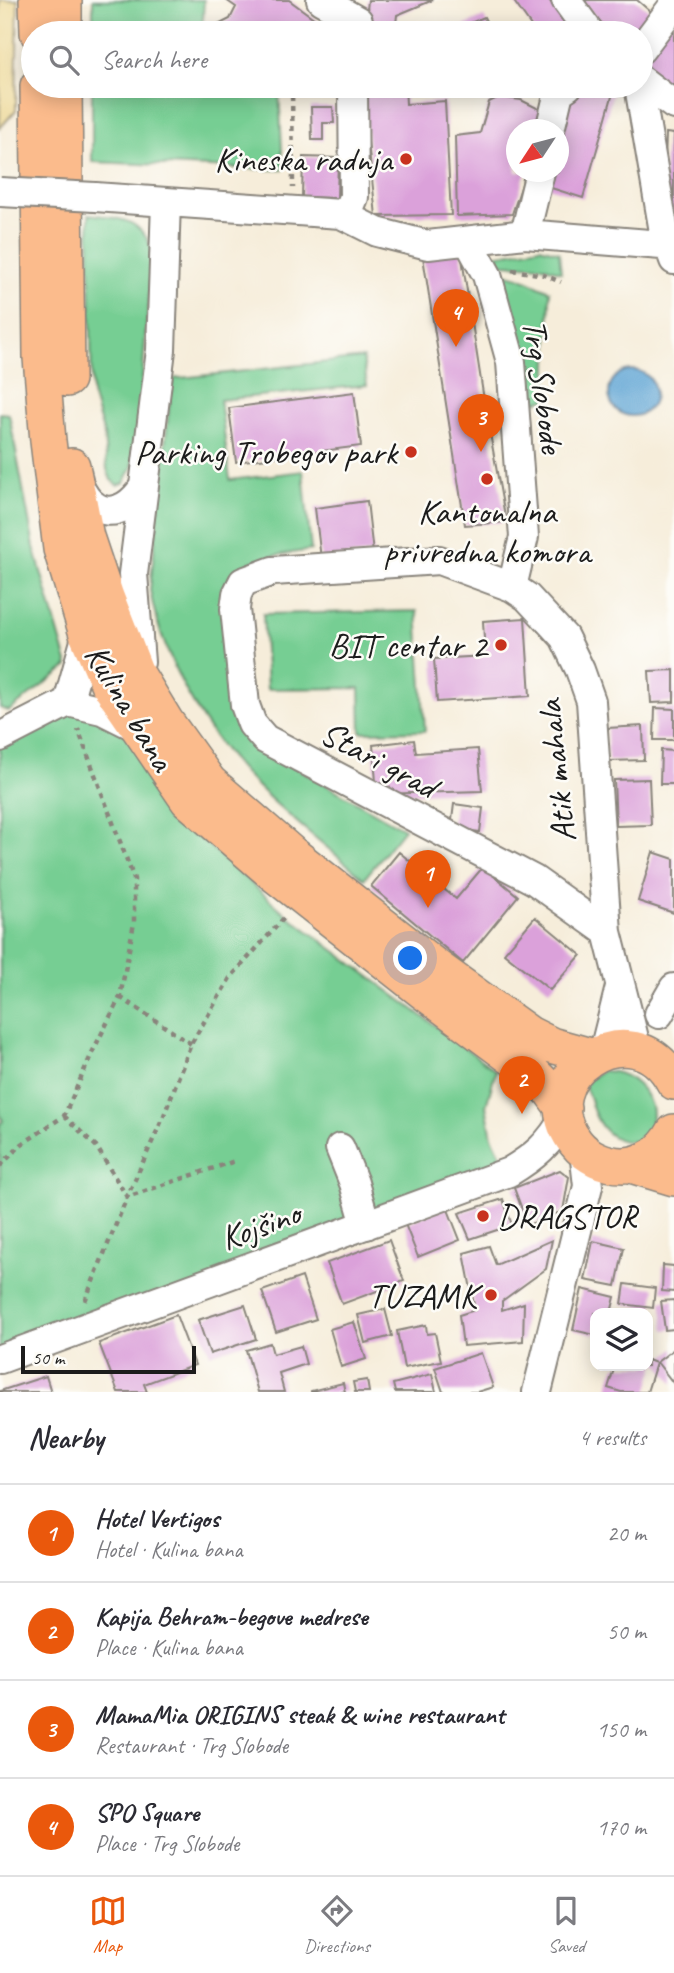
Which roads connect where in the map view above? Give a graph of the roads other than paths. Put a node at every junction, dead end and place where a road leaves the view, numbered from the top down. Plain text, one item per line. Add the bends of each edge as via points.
1 (37, 0) edge
2 (64, 0) edge
3 (321, 0) edge
4 (566, 0) edge
5 (667, 9) edge
6 (358, 18) edge
7 (38, 21) edge
8 (64, 21) edge
9 (581, 21) edge
10 (653, 31) edge
11 (653, 89) edge
12 (38, 98) edge
13 (64, 98) edge
14 (353, 98) edge
15 (558, 98) edge
16 (641, 98) edge
17 (674, 105) edge
18 (553, 119) edge
19 (538, 182) edge
20 (0, 192) edge
21 (166, 201) junction
22 (331, 214) junction
23 (525, 234) junction
24 (469, 242) junction
25 (672, 251) edge
26 (71, 460) junction
27 (143, 488) junction
28 (250, 578) joint
29 (512, 587) junction
30 (87, 634) junction
31 (143, 684) junction
32 (68, 702) junction
33 (136, 727) junction
34 (0, 737) edge
35 (607, 932) junction
36 (674, 988) edge
37 (659, 1014) dead end
38 (641, 1062) edge
39 (563, 1113) junction
40 (674, 1132) edge
41 (340, 1148) dead end
42 (583, 1151) junction
43 (540, 1152) junction
44 (625, 1165) junction
45 (674, 1178) edge
46 (588, 1185) junction
47 (366, 1225) junction
48 (0, 1359) edge
49 (537, 1392) edge

1 - 7 main road
2 - 8 main road
3 - 6 street
4 - 9 street
5 - 10 street
11 - 17 street
12 - 30 main road, Kulina bana via 41,358 48,441 61,549
13 - 26 main road, Kulina bana
14 - 22 street via 354,197 350,207
15 - 18 street
16 - 25 street via 664,232
19 - 23 street
20 - 21 street, bridge
21 - 22 street
21 - 27 street via 161,350
22 - 24 street via 428,246
23 - 24 street
23 - 25 street
24 - 29 street, Trg Slobode via 487,275 511,362 524,537
26 - 27 street via 86,498 99,510 126,506
26 - 31 main road, Kulina bana via 86,537
27 - 31 street via 133,574
28 - 29 street, Atik mahala via 273,570 439,560
28 - 35 street, Stari grad via 243,582 235,608 246,705 252,724 265,739 534,880
29 - 35 street, Atik mahala via 564,637 591,701
30 - 32 street
30 - 33 main road, Kulina bana via 107,683
31 - 38 main road, Kulina bana via 209,782 436,967 551,1045
32 - 33 street via 102,710
32 - 34 street
33 - 39 main road, Kulina bana via 188,800 284,883 533,1073
35 - 38 street, Atik mahala
36 - 37 street
38 - 39 main road via 581,1064 567,1084
39 - 42 main road, Kulina bana
39 - 43 street via 550,1142
40 - 44 main road via 655,1154
41 - 47 street
42 - 43 street
42 - 44 main road via 594,1159
42 - 46 street
43 - 47 street, Kojšino via 509,1172
44 - 45 main road
44 - 46 street via 608,1169
46 - 49 street
47 - 48 street, Kojšino

